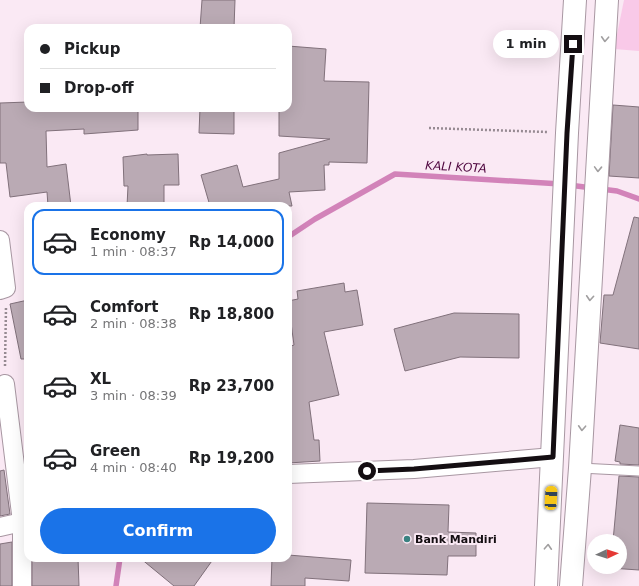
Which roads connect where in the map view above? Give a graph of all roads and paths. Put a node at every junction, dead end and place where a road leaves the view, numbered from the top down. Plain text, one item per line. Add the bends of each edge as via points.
1 (576, 0) edge
2 (607, 0) edge
3 (429, 128) dead end
4 (567, 133) junction
5 (0, 240) edge
6 (3, 289) edge
7 (5, 384) joint
8 (553, 457) junction
9 (580, 468) junction
10 (639, 471) edge
11 (292, 474) edge
12 (22, 522) junction
13 (0, 527) edge
14 (22, 586) edge
15 (546, 586) edge
16 (570, 586) edge

1 - 4 street
2 -> 9 street
3 - 4 path
4 - 8 street
5 - 6 street
6 - 7 path
7 - 12 street
8 - 11 street via 414,469
15 -> 8 street
9 - 10 lane
9 - 16 street
12 - 13 street
12 - 14 street

